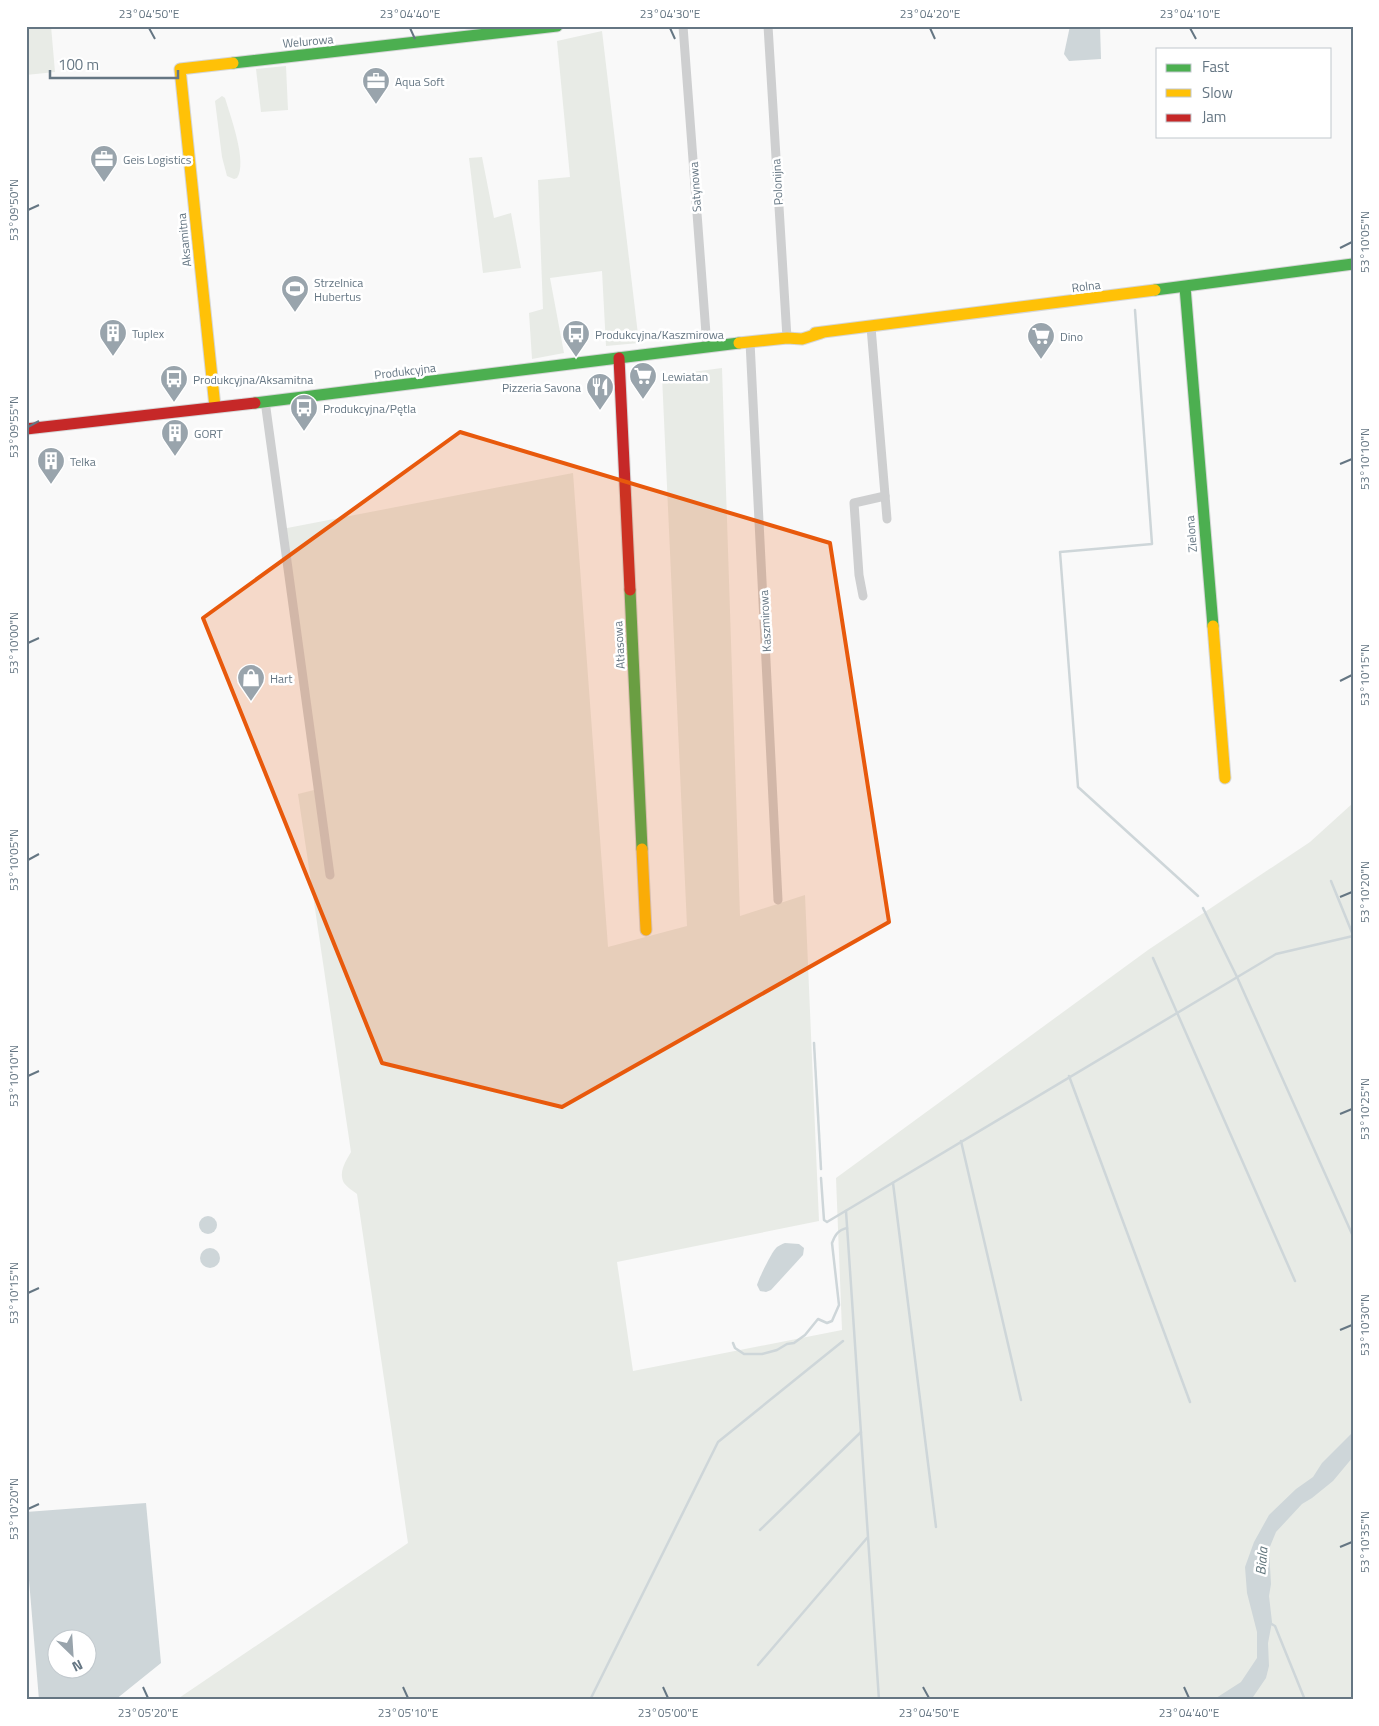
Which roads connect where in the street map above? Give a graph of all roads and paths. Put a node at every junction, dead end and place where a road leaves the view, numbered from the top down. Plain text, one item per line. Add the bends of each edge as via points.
1 (557, 26) edge
2 (682, 26) edge
3 (768, 26) edge
4 (180, 69) joint
5 (1353, 264) edge
6 (1185, 287) junction
7 (871, 327) junction
8 (786, 338) junction
9 (750, 342) junction
10 (707, 347) junction
11 (619, 358) junction
12 (265, 401) junction
13 (215, 407) junction
14 (26, 429) edge
15 (885, 496) junction
16 (887, 519) dead end
17 (863, 596) dead end
18 (1225, 778) dead end
19 (330, 875) dead end
20 (778, 900) dead end
21 (646, 930) dead end

1 - 4 street, Welurowa
2 - 10 street, Satynowa
3 - 8 street, Polonijna
4 - 13 street, Aksamitna
5 - 6 street, Rolna
6 - 7 street, Rolna
6 - 18 street, Zielona
7 - 8 street, Rolna via 801,332
7 - 15 street
8 - 9 street, Produkcyjna
9 - 10 street, Produkcyjna
9 - 20 street, Kaszmirowa
10 - 11 street, Produkcyjna
11 - 12 street, Produkcyjna
11 - 21 street, Atłasowa
12 - 13 street, Produkcyjna
12 - 19 street
13 - 14 street, Produkcyjna
15 - 16 street
15 - 17 street via 854,503

